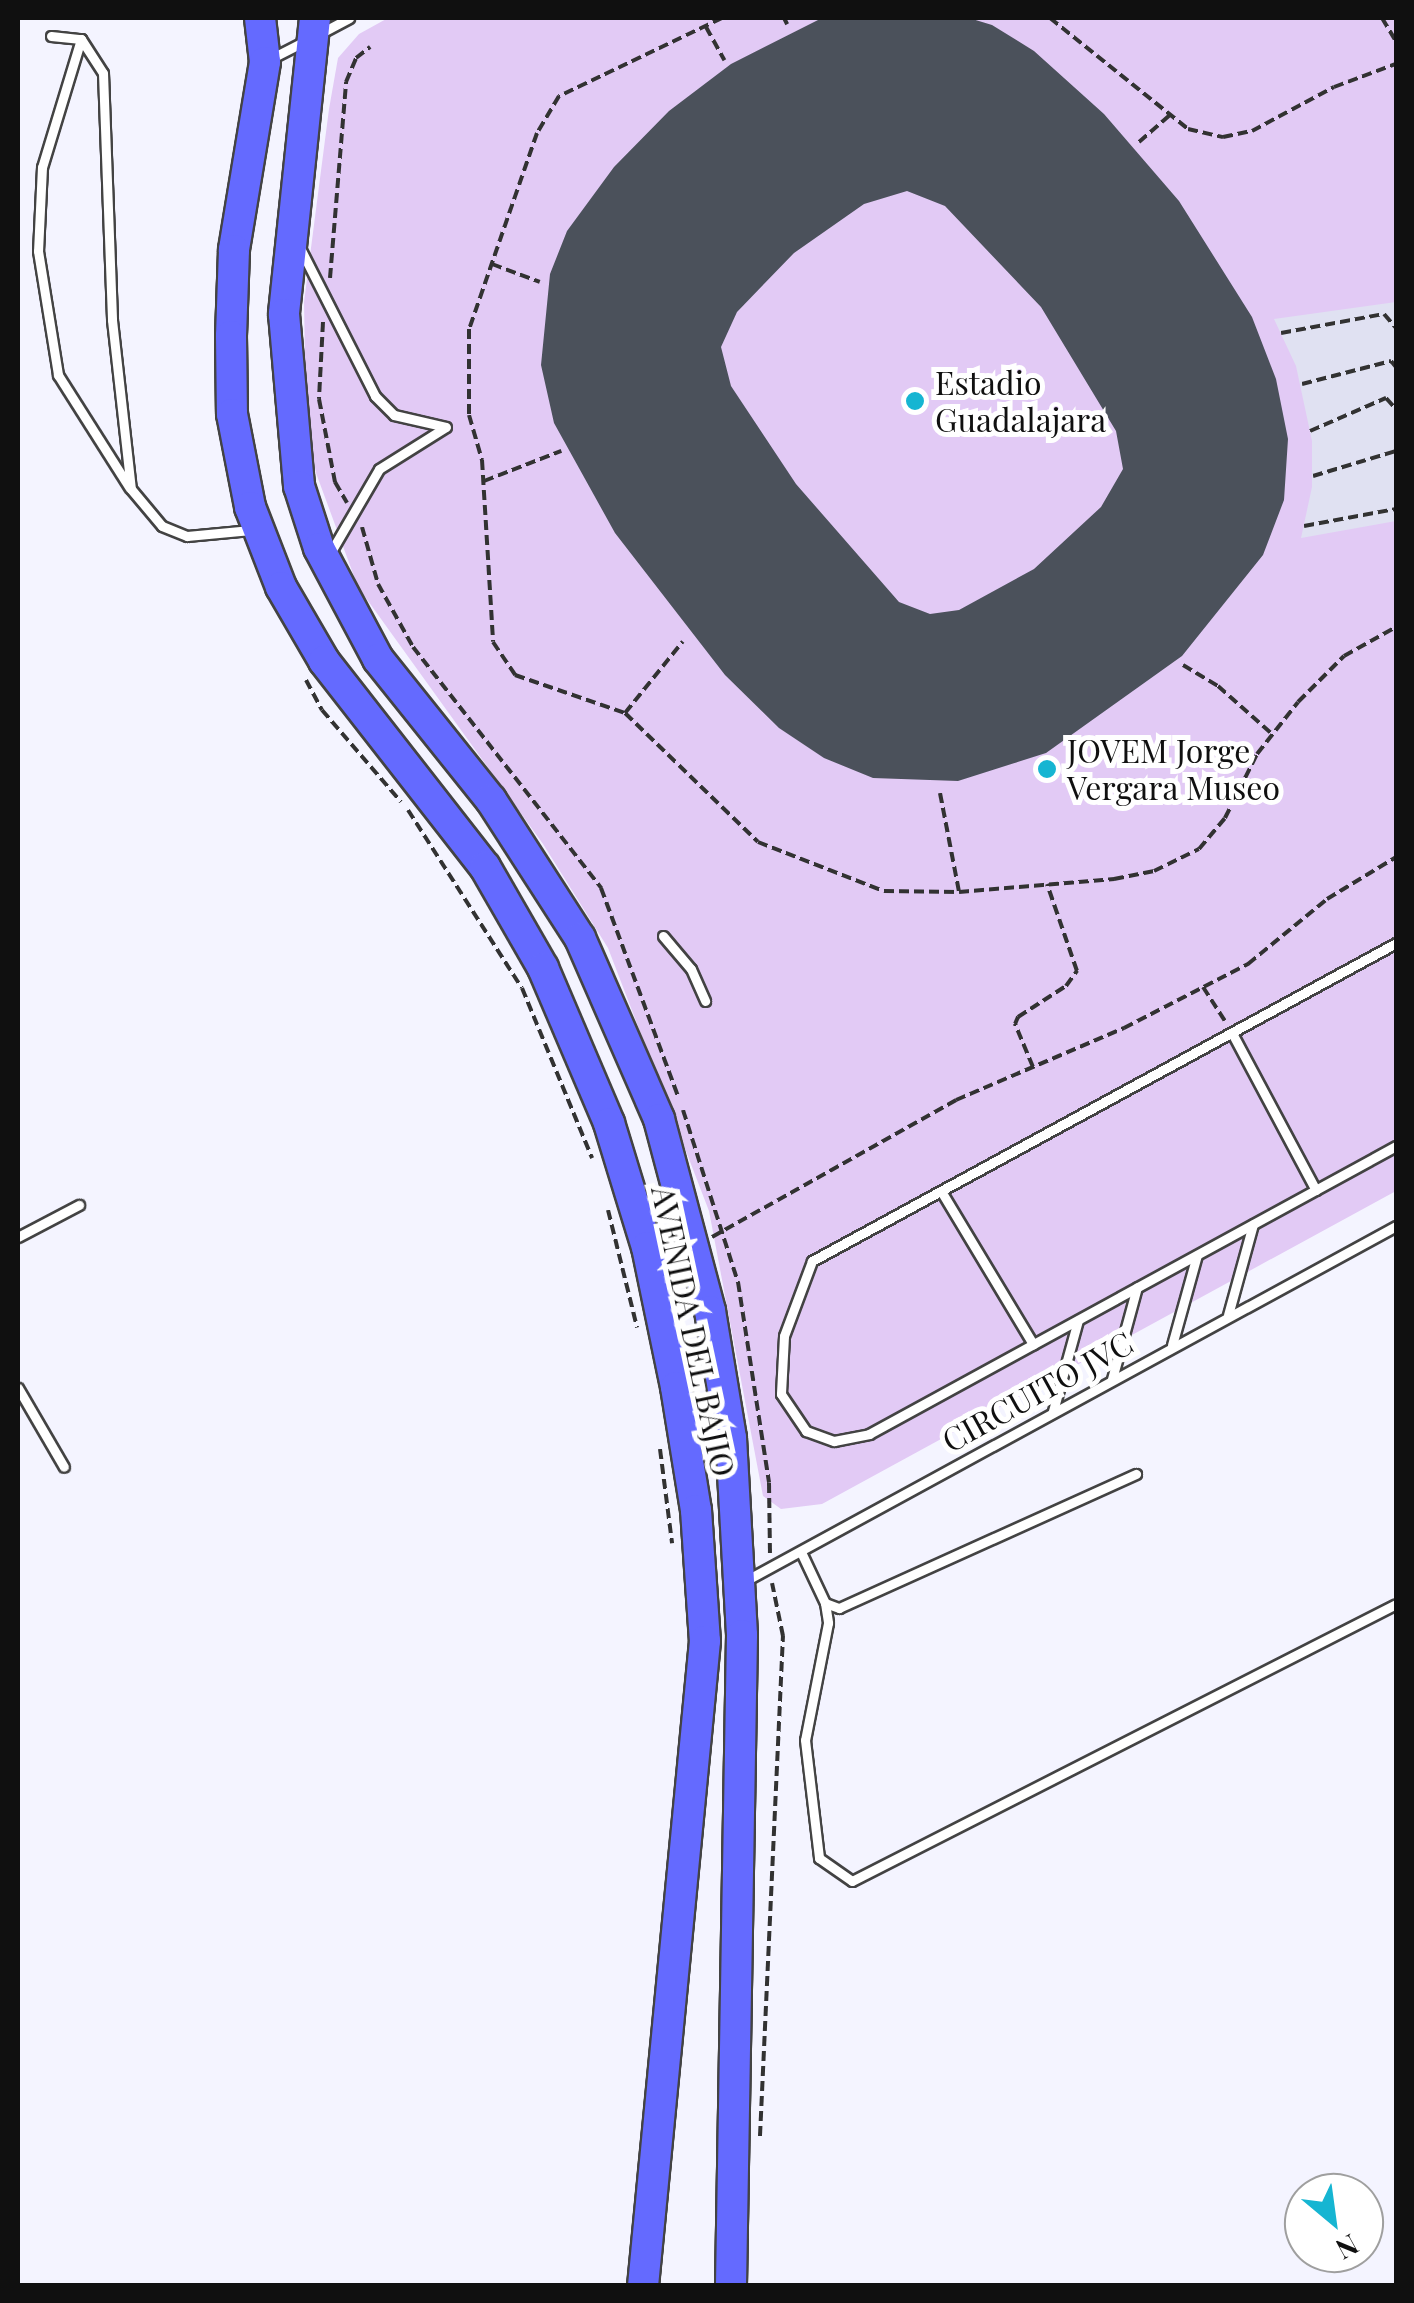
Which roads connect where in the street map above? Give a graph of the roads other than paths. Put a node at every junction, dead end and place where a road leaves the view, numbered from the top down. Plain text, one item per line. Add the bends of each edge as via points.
1 (260, 18) edge
2 (349, 18) edge
3 (317, 26) edge
4 (51, 36) dead end
5 (81, 39) junction
6 (265, 62) junction
7 (290, 235) junction
8 (131, 489) junction
9 (259, 529) junction
10 (326, 562) junction
11 (663, 936) dead end
12 (1396, 943) edge
13 (705, 1002) dead end
14 (1232, 1032) junction
15 (1396, 1146) edge
16 (1316, 1190) junction
17 (941, 1191) junction
18 (79, 1205) dead end
19 (1253, 1224) junction
20 (1396, 1226) edge
21 (18, 1237) edge
22 (1197, 1255) junction
23 (1137, 1288) junction
24 (1228, 1315) junction
25 (1078, 1320) junction
26 (1033, 1344) junction
27 (1172, 1346) junction
28 (1112, 1378) junction
29 (18, 1388) edge
30 (1053, 1411) junction
31 (64, 1467) dead end
32 (1136, 1474) dead end
33 (801, 1552) junction
34 (721, 1594) junction
35 (825, 1602) junction
36 (1396, 1604) edge
37 (643, 2286) edge
38 (731, 2286) edge

1 - 6 main road, AVENIDA DEL BAJIO
2 - 3 lane
3 - 6 lane
3 - 7 main road, AVENIDA DEL BAJIO
4 - 5 lane
5 - 8 lane via 103,73 112,320
5 - 8 lane via 42,167 38,251 58,374
6 - 9 main road, AVENIDA DEL BAJIO via 234,250 230,336 232,414
7 - 10 main road, AVENIDA DEL BAJIO via 284,314 289,421 299,486
7 - 10 lane via 375,396 394,415 446,428 378,470
8 - 9 lane via 162,526 186,536
9 - 34 main road, AVENIDA DEL BAJIO via 324,661 485,867 543,968 609,1122 647,1248
10 - 34 main road, AVENIDA DEL BAJIO via 378,659 491,800 580,938 648,1088 691,1246 731,1438
11 - 13 lane via 691,969
12 - 14 lane
14 - 16 lane
14 - 17 lane
15 - 16 lane
16 - 19 lane
17 - 26 lane
17 - 26 lane via 812,1261 784,1336 781,1394 806,1431 834,1441 868,1434
18 - 21 lane
19 - 22 lane
19 - 24 lane
20 - 24 lane, CIRCUITO JVC
22 - 23 lane
22 - 27 lane
23 - 25 lane
23 - 28 lane
24 - 27 lane, CIRCUITO JVC
25 - 26 lane
25 - 30 lane
27 - 28 lane, CIRCUITO JVC
28 - 30 lane, CIRCUITO JVC
29 - 31 lane
30 - 33 lane, CIRCUITO JVC
32 - 35 lane via 839,1608
33 - 34 lane, CIRCUITO JVC
33 - 35 lane
34 - 37 main road, AVENIDA DEL BAJIO via 705,1641
34 - 38 main road, AVENIDA DEL BAJIO via 744,1761
35 - 36 lane via 828,1623 805,1740 819,1858 852,1881

